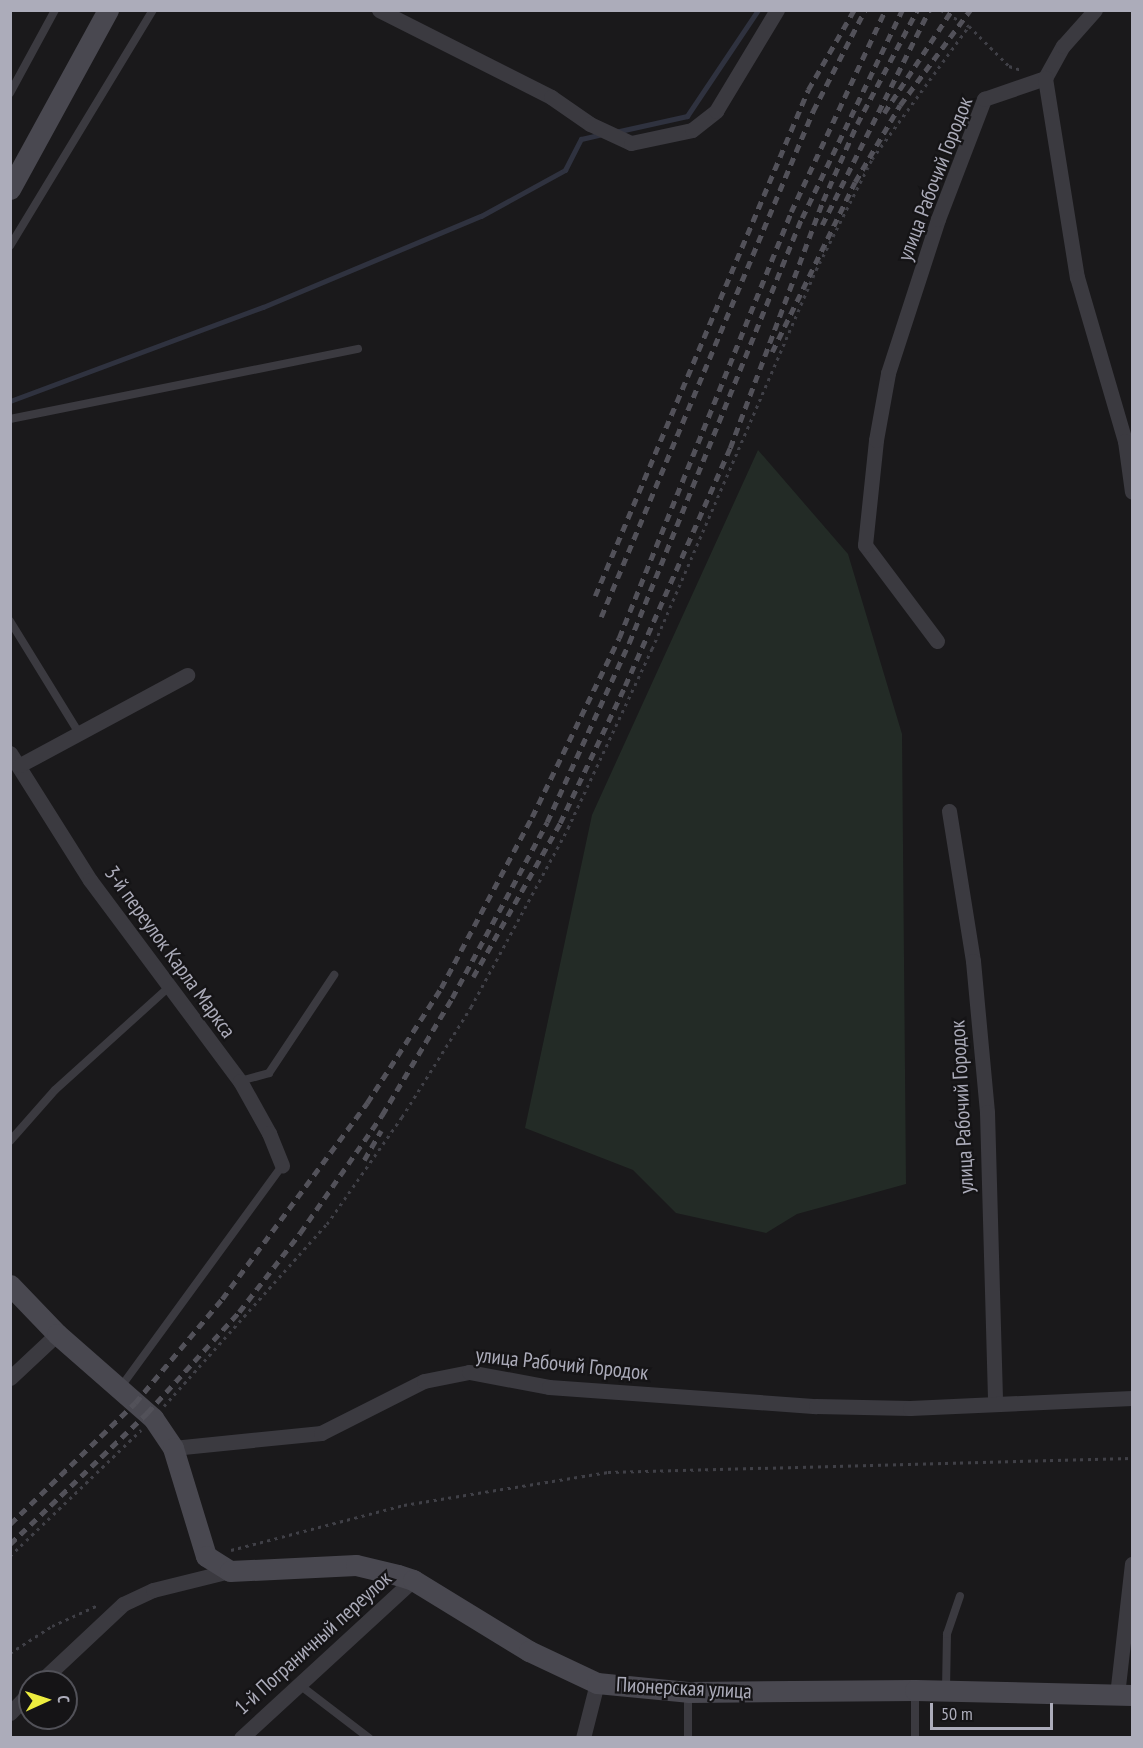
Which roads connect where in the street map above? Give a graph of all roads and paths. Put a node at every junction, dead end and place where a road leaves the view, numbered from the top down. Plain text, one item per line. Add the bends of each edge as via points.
1 (56, 10) edge
2 (108, 10) edge
3 (153, 10) edge
4 (379, 10) edge
5 (777, 10) edge
6 (941, 10) edge
7 (1095, 10) edge
8 (969, 26) junction
9 (1045, 78) junction
10 (10, 93) edge
11 (10, 189) edge
12 (10, 246) edge
13 (358, 349) dead end
14 (10, 419) edge
15 (1129, 441) edge
16 (1132, 492) edge
17 (10, 621) edge
18 (937, 641) dead end
19 (187, 675) dead end
20 (79, 733) junction
21 (15, 759) edge
22 (949, 811) dead end
23 (334, 975) dead end
24 (168, 988) junction
25 (240, 1081) junction
26 (10, 1141) edge
27 (282, 1166) joint
28 (10, 1285) edge
29 (57, 1334) junction
30 (10, 1378) edge
31 (119, 1389) junction
32 (1132, 1398) edge
33 (995, 1402) junction
34 (153, 1418) junction
35 (173, 1448) junction
36 (1132, 1458) edge
37 (10, 1556) edge
38 (206, 1556) junction
39 (1132, 1564) edge
40 (230, 1571) junction
41 (414, 1580) junction
42 (960, 1596) dead end
43 (103, 1603) dead end
44 (10, 1653) edge
45 (53, 1670) edge
46 (597, 1683) junction
47 (301, 1686) junction
48 (915, 1690) junction
49 (945, 1691) junction
50 (688, 1692) junction
51 (1125, 1695) edge
52 (241, 1737) edge
53 (369, 1737) edge
54 (583, 1737) edge
55 (688, 1737) edge
56 (915, 1737) edge

1 - 10 lane
2 - 11 street
3 - 12 lane
4 - 5 street via 551,97 590,124 631,143 692,130 716,111
6 - 8 path
7 - 9 street via 1063,46
8 - 9 path via 1009,66
8 - 34 path via 872,159 821,260 642,670 568,828 471,1007 402,1117 327,1224
9 - 15 street via 1077,278
9 - 18 street, улица Рабочий Городок via 984,99 938,219 888,374 876,440 865,545
13 - 14 lane
15 - 16 street
17 - 20 lane
19 - 20 street, 3-й переулок Карла Маркса
20 - 21 street, 3-й переулок Карла Маркса
21 - 24 street, 3-й переулок Карла Маркса via 90,880
22 - 33 street, улица Рабочий Городок via 973,961 987,1112
23 - 25 lane via 269,1073
24 - 25 street, 3-й переулок Карла Маркса
24 - 26 lane via 72,1074
25 - 27 street, 3-й переулок Карла Маркса
27 - 31 lane
28 - 29 street
29 - 30 street
29 - 31 street
31 - 34 street
32 - 33 street, улица Рабочий Городок
33 - 35 street, улица Рабочий Городок via 910,1408 816,1406 549,1387 469,1372 424,1381 321,1433
34 - 35 street
34 - 37 path
35 - 38 street
36 - 38 path via 608,1472 404,1505
38 - 40 street
39 - 51 street
40 - 41 street, Пионерская улица via 356,1565
40 - 45 street via 153,1590 123,1604
41 - 46 street, Пионерская улица via 529,1651
41 - 47 street, 1-й Пограничный переулок
42 - 49 lane via 947,1634
43 - 44 path via 52,1626
46 - 50 street, Пионерская улица
46 - 54 street
47 - 52 street, 1-й Пограничный переулок
47 - 53 lane
48 - 49 street, Пионерская улица
48 - 50 street, Пионерская улица
48 - 56 lane
49 - 51 street, Пионерская улица
50 - 55 lane

